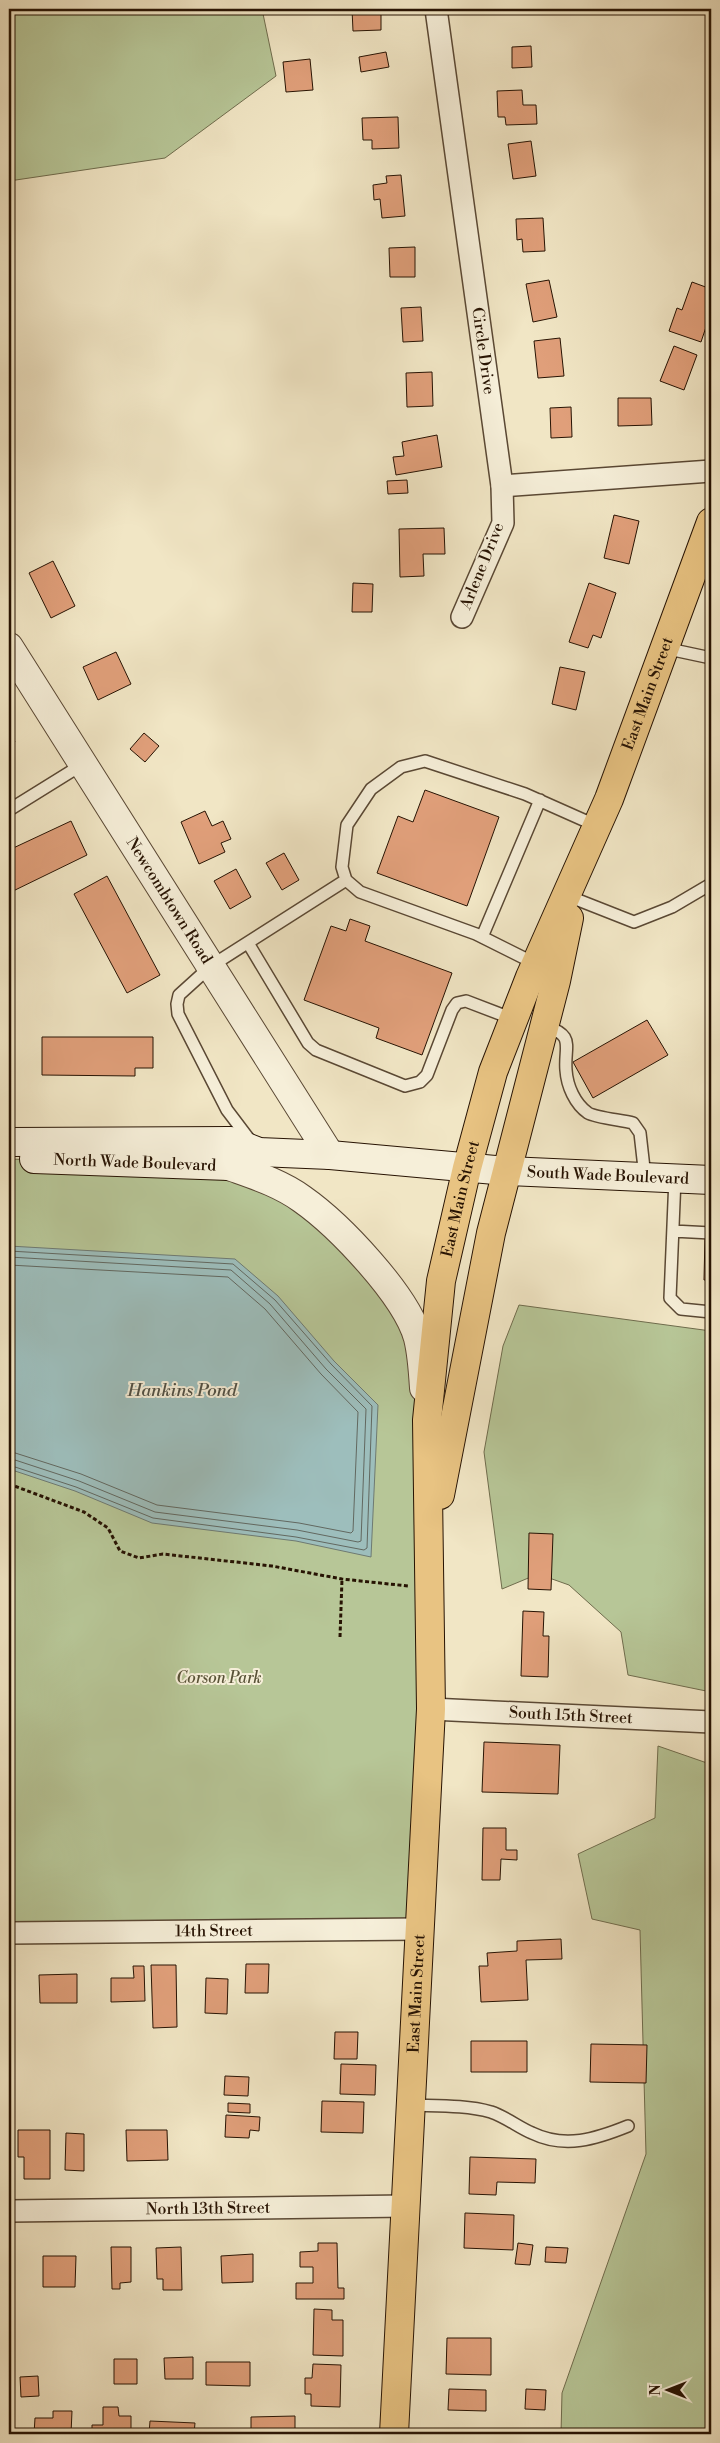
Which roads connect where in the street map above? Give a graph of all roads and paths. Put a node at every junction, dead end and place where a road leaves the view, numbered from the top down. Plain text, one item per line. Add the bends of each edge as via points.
1 (436, 9) edge
2 (711, 471) edge
3 (502, 486) junction
4 (711, 522) edge
5 (462, 617) dead end
6 (9, 647) edge
7 (664, 648) junction
8 (711, 658) edge
9 (83, 764) junction
10 (540, 800) junction
11 (9, 810) edge
12 (597, 826) junction
13 (580, 864) junction
14 (346, 880) junction
15 (711, 884) edge
16 (573, 898) junction
17 (482, 937) junction
18 (248, 943) junction
19 (536, 964) junction
20 (211, 966) junction
21 (514, 1019) junction
22 (544, 1026) junction
23 (9, 1142) edge
24 (259, 1152) junction
25 (330, 1155) junction
26 (9, 1159) edge
27 (229, 1166) junction
28 (467, 1168) junction
29 (506, 1171) junction
30 (645, 1177) junction
31 (675, 1178) junction
32 (711, 1180) edge
33 (673, 1231) junction
34 (711, 1233) edge
35 (711, 1312) edge
36 (427, 1420) junction
37 (9, 1484) edge
38 (430, 1553) junction
39 (342, 1579) junction
40 (430, 1588) junction
41 (340, 1637) dead end
42 (431, 1709) junction
43 (711, 1722) edge
44 (419, 1929) junction
45 (9, 1933) edge
46 (411, 2105) junction
47 (628, 2126) dead end
48 (406, 2206) junction
49 (9, 2211) edge
50 (394, 2434) edge

1 - 3 street, Circle Drive
2 - 3 street
3 - 5 street, Arlene Drive via 503,523
4 - 7 highway, East Main Street
6 - 9 main road, Newcombtown Road
7 - 8 lane
7 - 12 highway, East Main Street
9 - 11 lane
9 - 20 main road, Newcombtown Road
10 - 12 lane
10 - 14 lane via 425,761 401,767 371,789 347,825 342,867
10 - 17 lane
12 - 13 highway, East Main Street
13 - 16 highway, East Main Street
13 - 19 highway, East Main Street
14 - 17 lane via 360,892
14 - 18 lane
15 - 16 lane via 672,907 634,922
16 - 22 highway, East Main Street
17 - 19 lane
18 - 20 lane
18 - 21 lane via 308,1043 327,1055 406,1086 420,1082 427,1075 457,1003 466,1001
19 - 21 highway, East Main Street
20 - 24 lane via 179,995 178,1014 227,1110
20 - 25 main road, Newcombtown Road
21 - 28 highway, East Main Street via 493,1072
22 - 29 highway, East Main Street
22 - 30 lane via 556,1030 568,1047 566,1070 571,1091 580,1107 591,1114 633,1123 640,1133
23 - 24 main road, North Wade Boulevard via 231,1140
24 - 25 main road, North Wade Boulevard
24 - 27 main road, North Wade Boulevard
25 - 28 main road, North Wade Boulevard
26 - 27 main road, North Wade Boulevard
27 - 36 main road via 276,1184 302,1199 379,1272 406,1311 418,1338
28 - 29 main road, North Wade Boulevard
28 - 36 highway, East Main Street via 441,1281
29 - 30 main road, South Wade Boulevard
29 - 38 highway, East Main Street via 471,1332
30 - 31 main road, South Wade Boulevard
31 - 32 main road, South Wade Boulevard
31 - 33 lane
33 - 34 lane
33 - 35 lane via 670,1298 682,1309
36 - 38 highway, East Main Street
37 - 39 path via 84,1512 108,1528 120,1551 139,1558 163,1554 272,1566
38 - 40 highway, East Main Street
39 - 40 path
39 - 41 path
40 - 42 highway, East Main Street
42 - 43 street, South 15th Street
42 - 44 highway, East Main Street
44 - 45 street, 14th Street
44 - 46 highway, East Main Street
46 - 47 lane via 478,2109 493,2113 531,2133 564,2142 586,2140
46 - 48 highway, East Main Street
48 - 49 street, North 13th Street
48 - 50 highway, East Main Street

